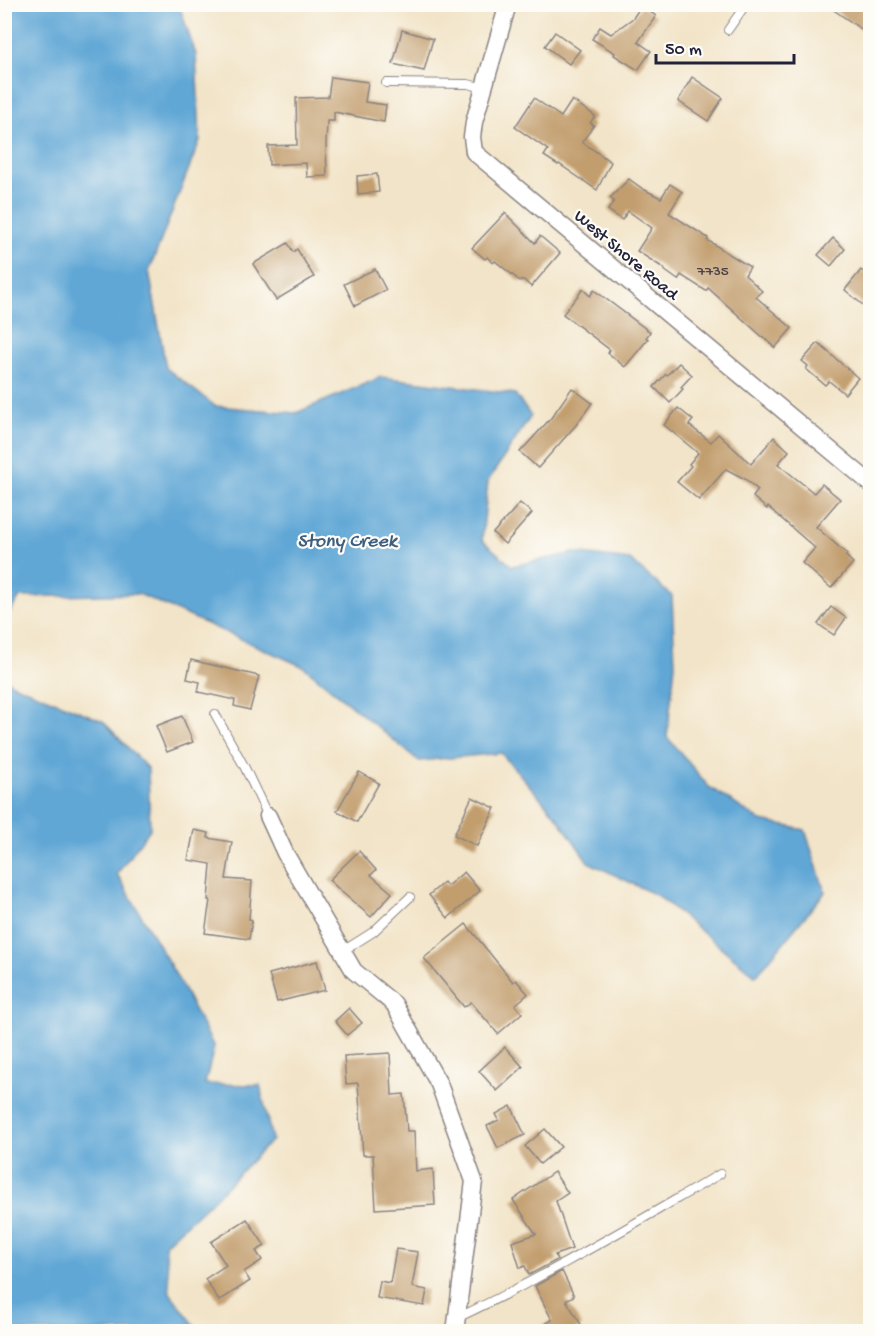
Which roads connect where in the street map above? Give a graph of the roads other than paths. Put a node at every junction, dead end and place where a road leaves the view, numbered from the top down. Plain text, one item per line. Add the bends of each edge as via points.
1 (508, 4) edge
2 (746, 4) edge
3 (728, 30) dead end
4 (386, 83) dead end
5 (484, 88) junction
6 (870, 483) edge
7 (215, 714) dead end
8 (268, 816) joint
9 (410, 897) dead end
10 (342, 951) junction
11 (720, 1174) dead end
12 (456, 1325) edge

1 - 5 street, West Shore Road
2 - 3 lane
4 - 5 lane via 468,84
5 - 6 street, West Shore Road via 474,122 474,152
7 - 8 lane
8 - 10 street
9 - 10 lane via 373,932
10 - 12 street via 354,970 394,1004 439,1084 474,1181
11 - 12 lane

